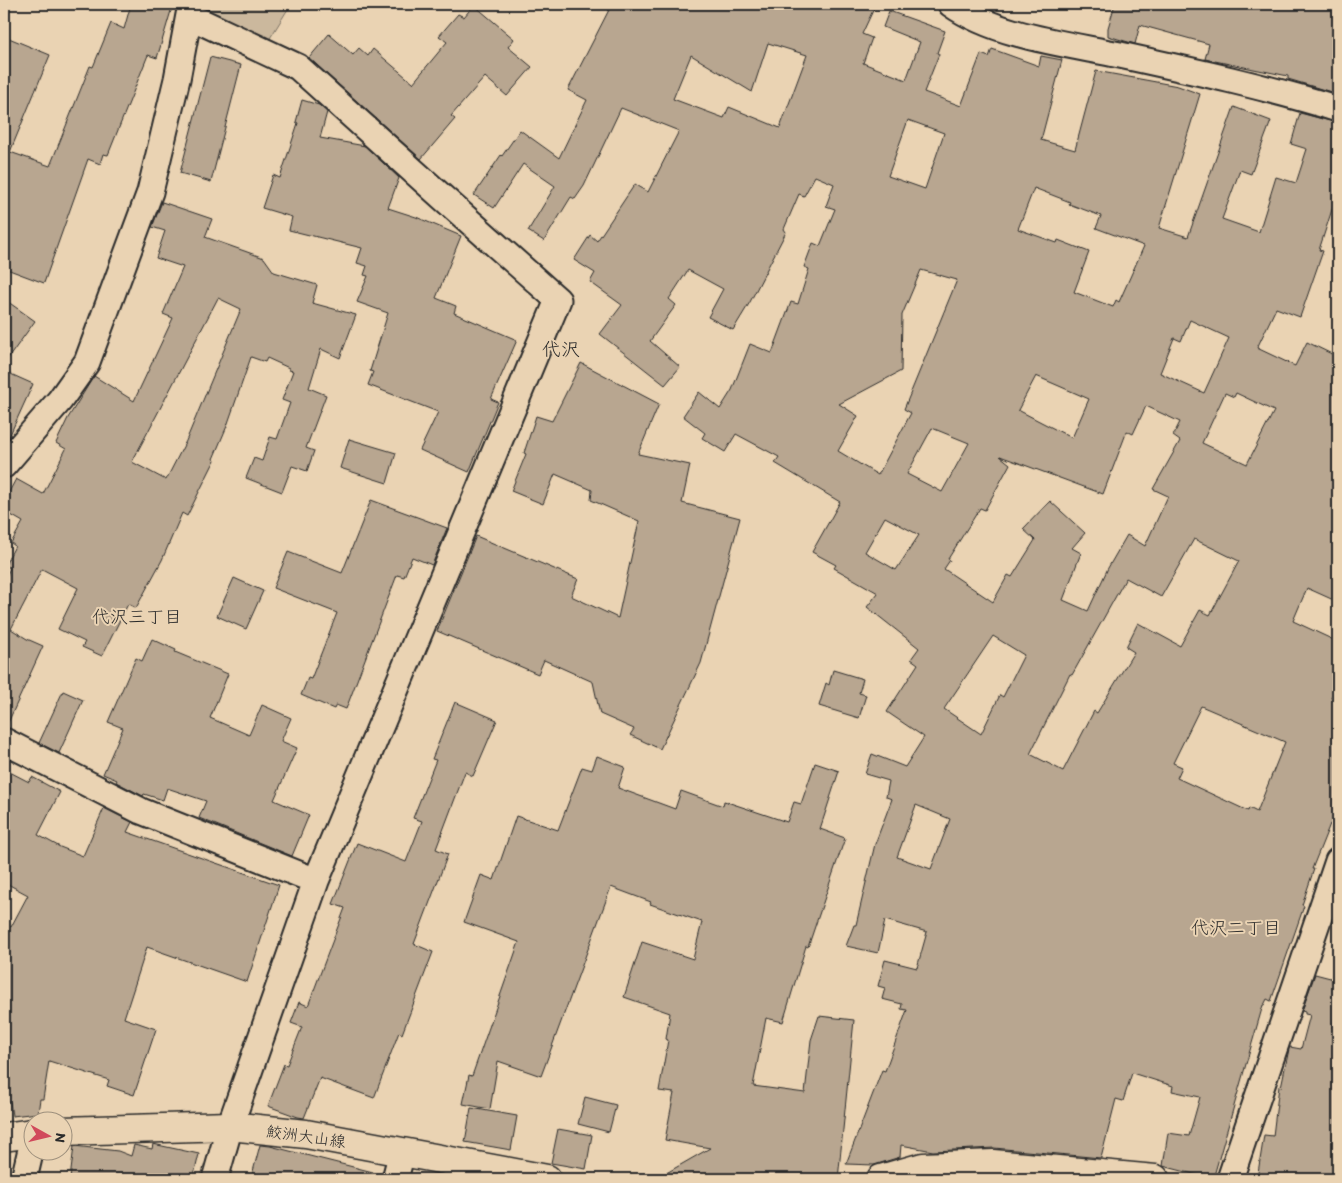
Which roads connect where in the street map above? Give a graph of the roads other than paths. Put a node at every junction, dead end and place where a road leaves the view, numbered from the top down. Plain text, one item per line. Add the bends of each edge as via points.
1 (951, 4) edge
2 (190, 10) edge
3 (1338, 109) edge
4 (5, 462) edge
5 (4, 741) edge
6 (1338, 861) edge
7 (316, 880) junction
8 (230, 1126) junction
9 (72, 1131) edge
10 (22, 1134) edge
11 (4, 1137) edge
12 (402, 1152) junction
13 (28, 1160) edge
14 (889, 1178) edge
15 (24, 1179) edge
16 (215, 1179) edge
17 (395, 1179) edge
18 (546, 1179) edge
19 (1154, 1179) edge
20 (1230, 1179) edge

1 - 3 street via 968,16 1028,36 1221,78
2 - 4 street via 150,192 87,362 60,400
2 - 7 street via 298,67 558,300
5 - 7 street via 142,811
6 - 20 street
7 - 8 street
8 - 9 main road, 鮫洲大山線
8 - 12 main road, 鮫洲大山線 via 306,1134
8 - 16 street
10 - 11 main road
12 - 17 street
12 - 18 main road, 鮫洲大山線
13 - 15 street
14 - 19 main road via 923,1167 993,1164

